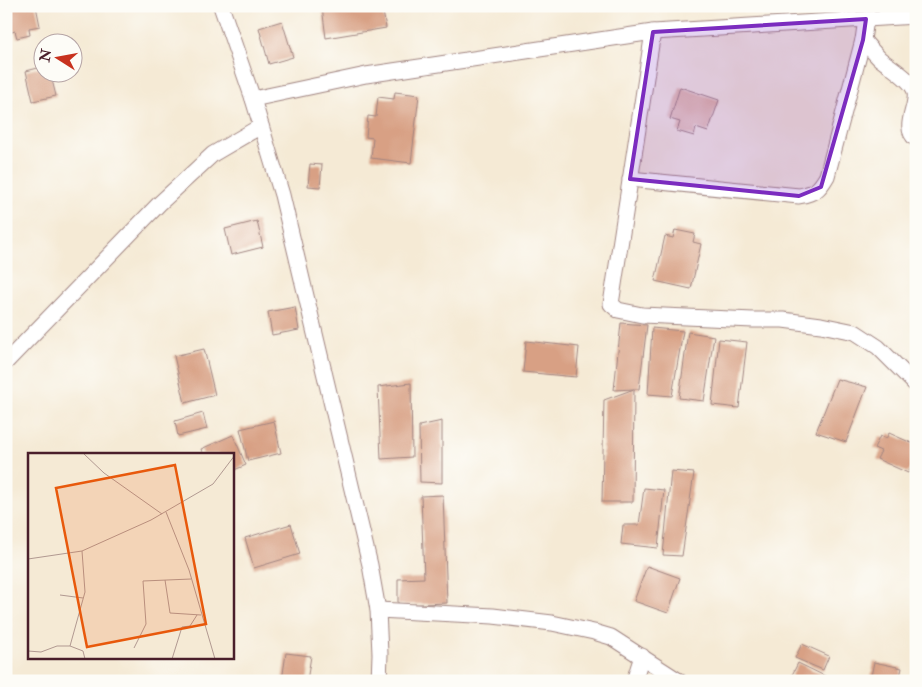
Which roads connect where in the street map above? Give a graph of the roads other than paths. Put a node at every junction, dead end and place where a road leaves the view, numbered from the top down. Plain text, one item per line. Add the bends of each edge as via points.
1 (221, 6) edge
2 (916, 16) edge
3 (866, 19) junction
4 (653, 32) junction
5 (863, 40) junction
6 (253, 99) junction
7 (261, 126) junction
8 (916, 139) edge
9 (630, 179) junction
10 (6, 362) edge
11 (916, 385) edge
12 (378, 610) junction
13 (642, 656) junction
14 (379, 681) edge
15 (634, 681) edge
16 (680, 681) edge

1 - 6 street
2 - 3 street
3 - 4 street
3 - 5 street
4 - 6 street via 366,75
4 - 9 street
5 - 8 street via 915,91 909,124
5 - 9 street via 827,176 821,187 811,193 799,196
6 - 7 street
7 - 10 street via 212,154
7 - 12 street via 286,214
9 - 11 street via 611,304 618,310 642,315 783,320 855,332 878,347
12 - 13 street via 493,616 552,623 611,637
12 - 14 street
13 - 15 street
13 - 16 street

